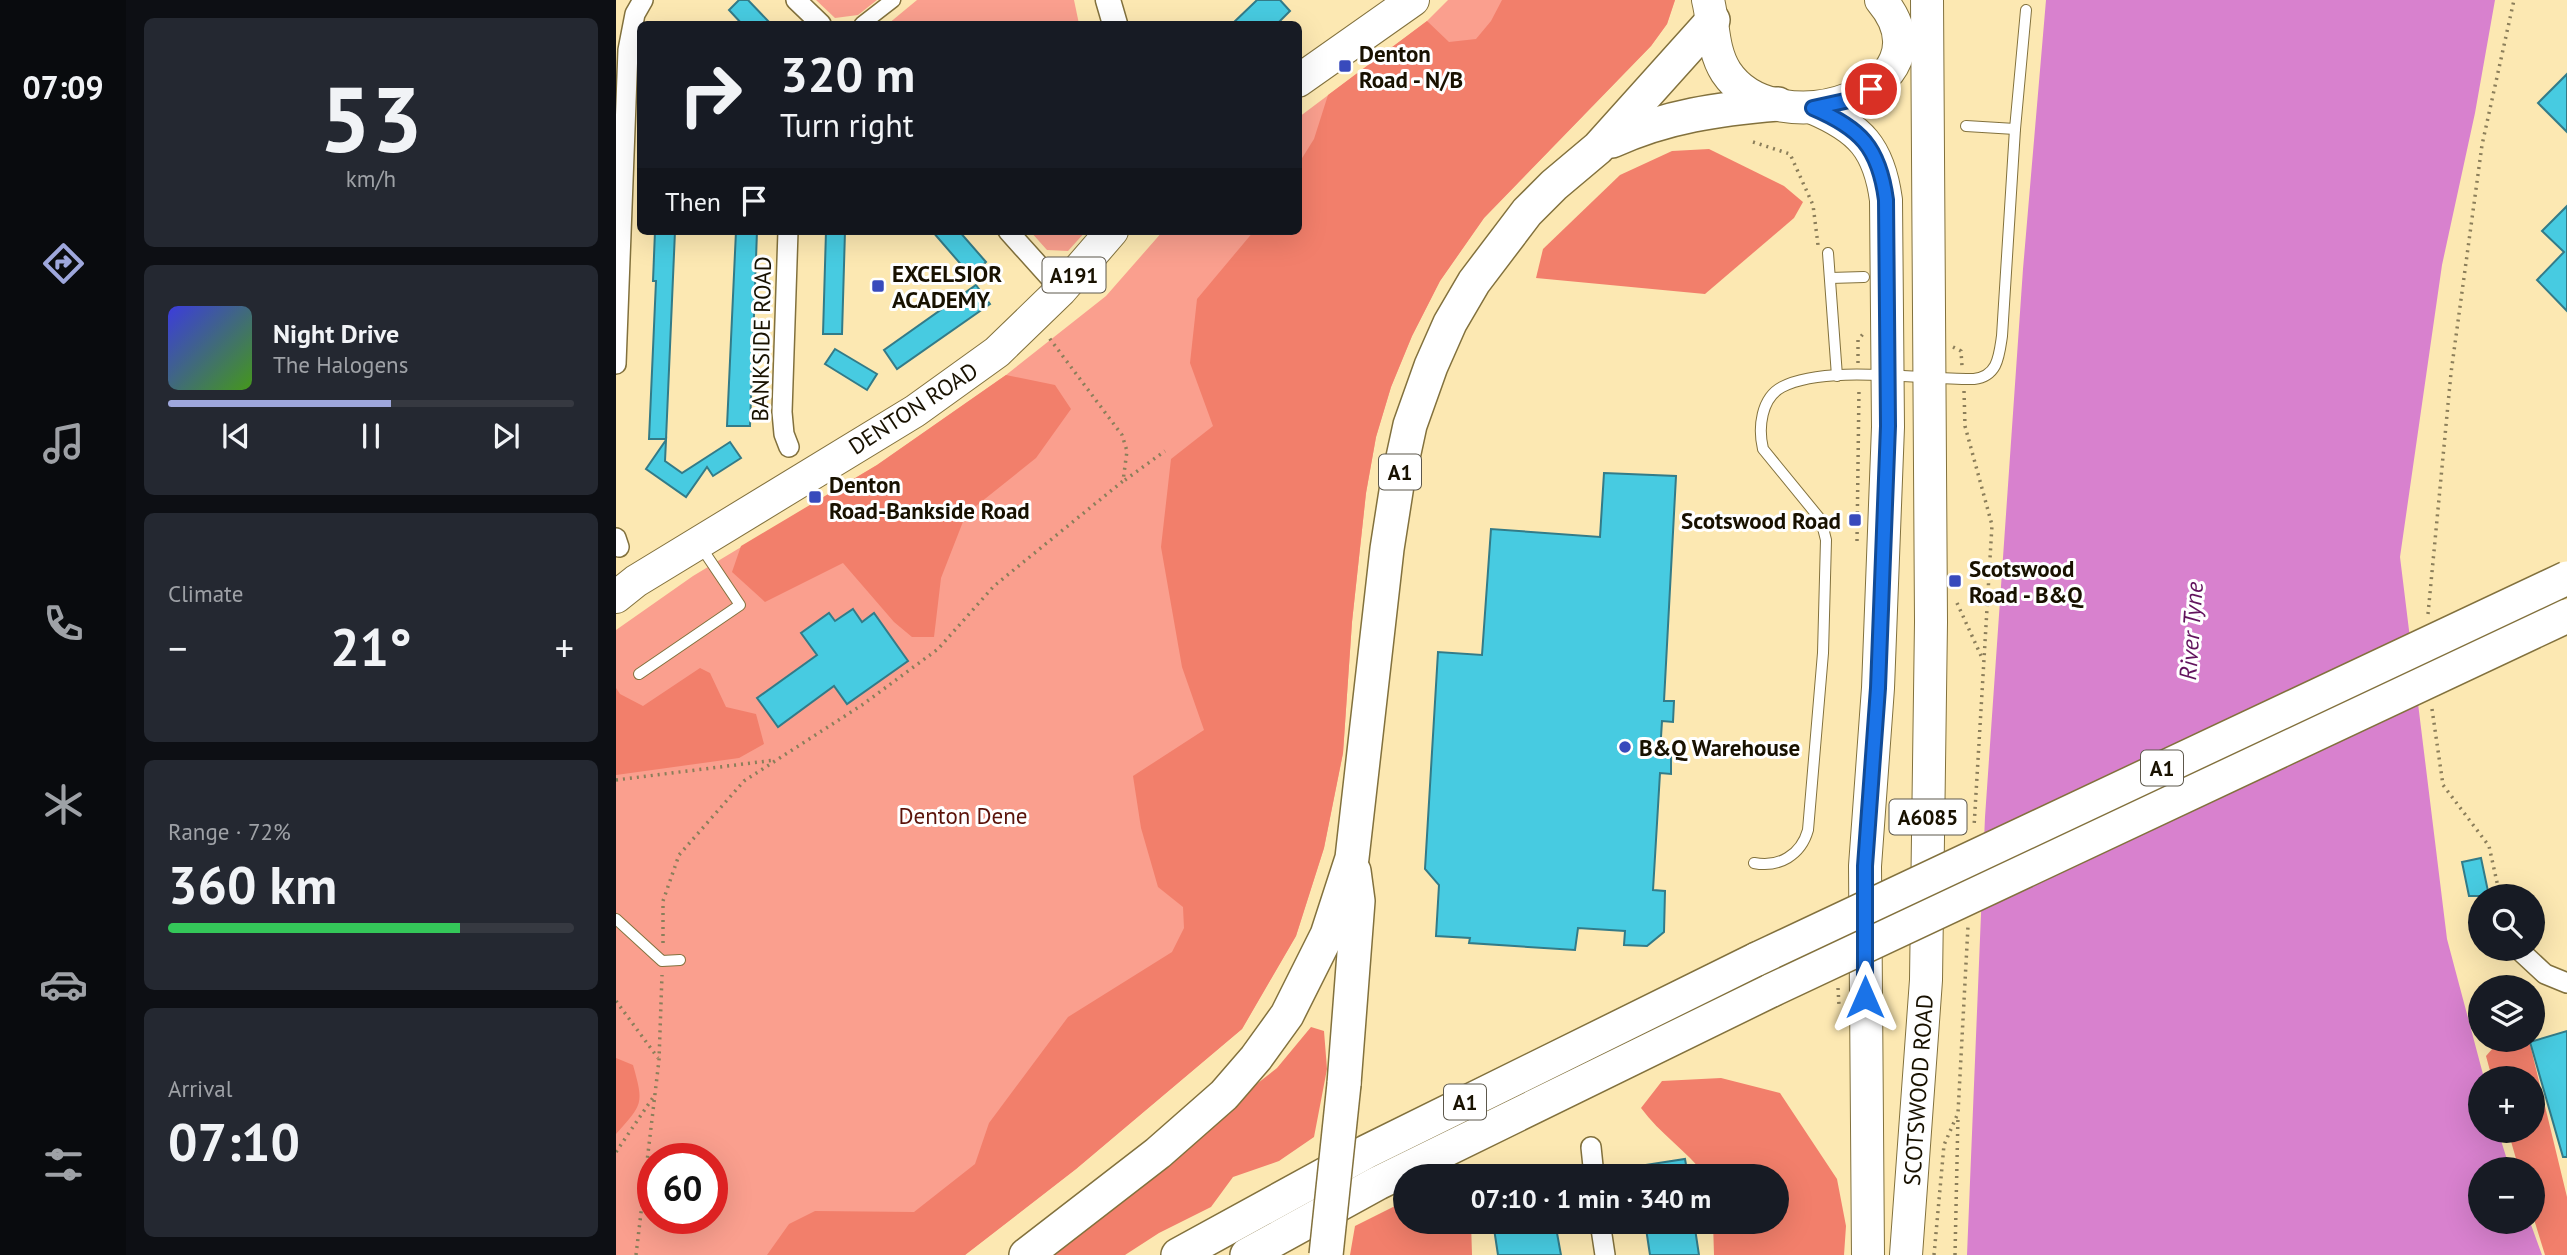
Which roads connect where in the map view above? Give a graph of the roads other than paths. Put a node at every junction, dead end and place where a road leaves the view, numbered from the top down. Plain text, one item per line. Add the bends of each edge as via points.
1 (643, 0) edge
2 (796, 0) edge
3 (893, 0) edge
4 (1108, 0) edge
5 (1413, 0) edge
6 (1927, 0) edge
7 (1716, 7) edge
8 (2026, 10) dead end
9 (1891, 11) edge
10 (818, 21) edge
11 (867, 21) edge
12 (1114, 21) edge
13 (1302, 78) edge
14 (1927, 85) junction
15 (1778, 104) junction
16 (1813, 108) junction
17 (1966, 126) dead end
18 (2015, 129) junction
19 (1598, 148) junction
20 (788, 235) edge
21 (1012, 235) edge
22 (1109, 235) edge
23 (1828, 254) road end
24 (1864, 277) dead end
25 (1830, 278) junction
26 (1061, 290) junction
27 (616, 364) edge
28 (1837, 376) junction
29 (1888, 377) junction
30 (1930, 378) junction
31 (789, 447) dead end
32 (698, 543) junction
33 (2567, 578) edge
34 (616, 597) edge
35 (2567, 616) edge
36 (639, 674) dead end
37 (1352, 858) junction
38 (1754, 863) dead end
39 (616, 919) edge
40 (680, 960) dead end
41 (2531, 961) edge
42 (2567, 983) edge
43 (1591, 1147) dead end
44 (1593, 1164) edge
45 (1602, 1234) edge
46 (1026, 1255) edge
47 (1178, 1255) edge
48 (1247, 1255) edge
49 (1326, 1255) edge
50 (1605, 1255) edge
51 (1868, 1255) edge
52 (1906, 1255) edge

1 - 27 street via 635,14 628,50
2 - 10 street
3 - 11 street
4 - 12 street
5 - 13 main road
6 - 14 main road, SCOTSWOOD ROAD / A6085
7 - 15 main road via 1716,50 1730,77 1758,97
7 - 19 highway, A1
8 - 18 lane
9 - 14 main road
9 - 16 main road via 1896,55 1881,81 1856,97
14 - 30 main road, SCOTSWOOD ROAD / A6085
15 - 16 main road
15 - 19 highway, A1 via 1677,117
16 - 29 main road, SCOTSWOOD ROAD / A6085 via 1857,132 1880,164 1886,200
17 - 18 lane
18 - 30 lane via 1999,357 1991,373 1981,378
19 - 37 highway, A1 via 1554,185 1499,247 1450,323 1430,366 1410,425 1395,497
20 - 31 street, BANKSIDE ROAD via 782,412
21 - 26 street
22 - 26 main road, DENTON ROAD / A191
23 - 25 lane
24 - 25 lane
25 - 28 lane
26 - 32 main road, DENTON ROAD / A191 via 997,352 915,411
28 - 29 lane
28 - 38 lane via 1780,388 1761,422 1760,436 1769,459 1821,520 1826,556 1808,830 1792,856 1778,863
29 - 30 lane
29 - 51 main road, SCOTSWOOD ROAD / A6085 via 1878,688 1865,866
30 - 52 main road, SCOTSWOOD ROAD / A6085 via 1926,981
32 - 34 main road, DENTON ROAD / A191
32 - 36 lane via 740,606
33 - 47 highway, A1, bridge via 1758,958 1366,1152
35 - 48 highway, A1, bridge via 1772,990 1378,1183
37 - 46 highway, A1 via 1308,975 1256,1058 1224,1095 1158,1153
37 - 49 highway, A1, bridge via 1358,901
39 - 40 lane via 663,961
41 - 42 street via 2545,974
43 - 44 street
45 - 50 street

